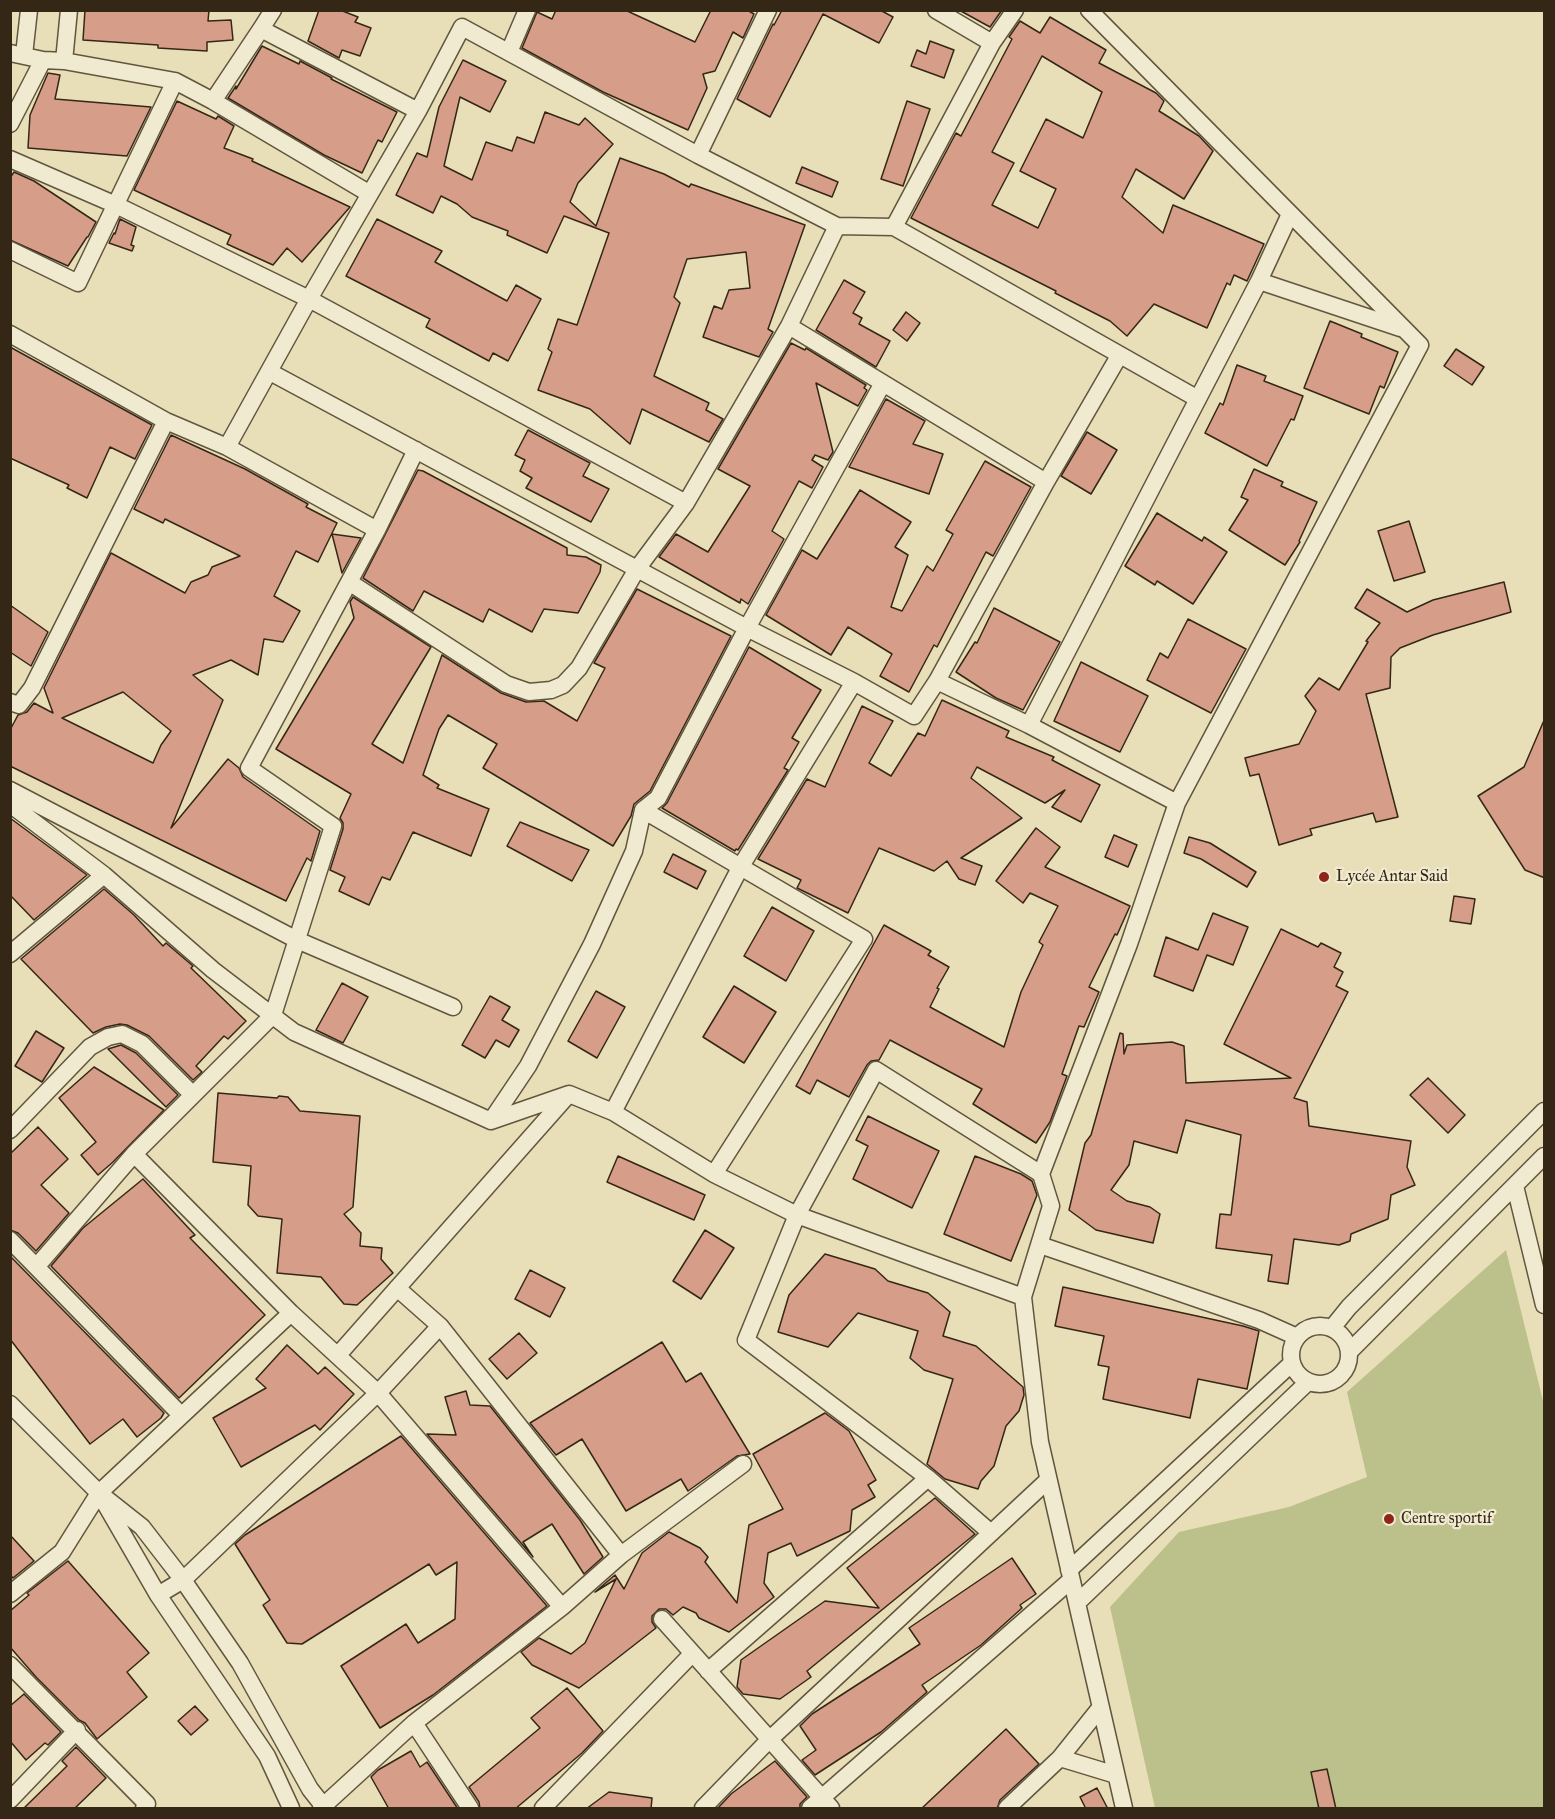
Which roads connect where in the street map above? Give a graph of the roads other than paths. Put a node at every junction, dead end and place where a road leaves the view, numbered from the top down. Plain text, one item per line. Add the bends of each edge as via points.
1 (29, 10) edge
2 (69, 10) edge
3 (273, 10) edge
4 (527, 10) edge
5 (768, 10) edge
6 (936, 10) edge
7 (1015, 10) edge
8 (1089, 10) edge
9 (261, 28) junction
10 (992, 43) junction
11 (509, 52) junction
12 (17, 54) edge
13 (44, 60) junction
14 (64, 61) junction
15 (175, 81) junction
16 (213, 101) junction
17 (418, 111) junction
18 (10, 124) edge
19 (698, 155) junction
20 (10, 159) edge
21 (370, 194) junction
22 (116, 205) junction
23 (1290, 214) junction
24 (837, 226) junction
25 (894, 227) junction
26 (10, 250) edge
27 (1259, 281) junction
28 (309, 299) junction
29 (789, 326) junction
30 (1404, 329) junction
31 (10, 334) edge
32 (1119, 356) junction
33 (270, 372) junction
34 (883, 383) junction
35 (1198, 399) junction
36 (166, 422) junction
37 (227, 447) junction
38 (416, 450) junction
39 (1046, 482) junction
40 (686, 503) junction
41 (377, 530) junction
42 (637, 569) junction
43 (349, 582) junction
44 (747, 628) junction
45 (937, 681) junction
46 (854, 682) junction
47 (10, 702) edge
48 (1029, 725) junction
49 (10, 790) edge
50 (1177, 803) junction
51 (10, 804) edge
52 (643, 810) junction
53 (741, 866) junction
54 (104, 875) junction
55 (297, 940) junction
56 (10, 954) edge
57 (453, 1007) dead end
58 (273, 1015) junction
59 (569, 1094) junction
60 (193, 1095) junction
61 (1545, 1111) edge
62 (613, 1112) junction
63 (491, 1121) junction
64 (10, 1130) edge
65 (134, 1154) junction
66 (1545, 1156) edge
67 (714, 1174) junction
68 (1041, 1174) junction
69 (1515, 1185) junction
70 (797, 1215) junction
71 (10, 1240) edge
72 (1040, 1245) junction
73 (37, 1266) junction
74 (397, 1288) junction
75 (1023, 1297) junction
76 (1545, 1305) edge
77 (291, 1313) junction
78 (440, 1326) junction
79 (1332, 1328) junction
80 (1297, 1337) junction
81 (1349, 1352) junction
82 (338, 1354) junction
83 (1292, 1363) junction
84 (1308, 1382) junction
85 (378, 1393) junction
86 (14, 1414) edge
87 (181, 1415) junction
88 (743, 1464) dead end
89 (928, 1478) junction
90 (1048, 1480) junction
91 (99, 1493) junction
92 (991, 1533) junction
93 (621, 1555) junction
94 (1070, 1575) junction
95 (183, 1580) junction
96 (10, 1594) edge
97 (158, 1595) junction
98 (1077, 1603) junction
99 (562, 1607) junction
100 (662, 1620) dead end
101 (693, 1654) junction
102 (10, 1665) edge
103 (708, 1671) junction
104 (1101, 1707) junction
105 (414, 1722) junction
106 (77, 1730) junction
107 (770, 1740) junction
108 (1060, 1758) junction
109 (1116, 1775) junction
110 (10, 1800) edge
111 (821, 1805) edge
112 (323, 1808) edge
113 (144, 1809) edge
114 (291, 1809) edge
115 (470, 1809) edge
116 (543, 1809) edge
117 (703, 1809) edge
118 (1007, 1809) edge
119 (1124, 1809) edge

1 - 12 street
2 - 14 street
3 - 9 street
4 - 11 street
5 - 19 street
6 - 10 street
7 - 10 street
8 - 23 street
9 - 16 street
9 - 17 street
10 - 25 street
11 - 17 street via 462,27
11 - 19 street
12 - 13 street
13 - 14 street
13 - 18 street
14 - 15 street
15 - 16 street
15 - 22 street
16 - 21 street
17 - 21 street
19 - 24 street
20 - 22 street
21 - 28 street
22 - 26 street via 78,283
22 - 28 street
23 - 27 street
23 - 30 street
24 - 25 street
24 - 29 street
25 - 32 street
27 - 30 street
27 - 35 street
28 - 33 street
28 - 40 street
29 - 34 street
29 - 40 street
30 - 50 street via 1420,345
31 - 36 street
32 - 35 street
32 - 39 street
33 - 37 street
33 - 38 street
34 - 39 street
34 - 44 street
35 - 48 street
36 - 37 street
36 - 47 street via 32,688 19,705
37 - 41 street
38 - 41 street
38 - 42 street
39 - 45 street
40 - 42 street
41 - 43 street
42 - 43 street via 579,668 563,685 529,692 506,684
42 - 44 street
43 - 55 street via 249,768 333,826
44 - 46 street
44 - 52 street via 658,798
45 - 46 street via 914,716
45 - 48 street
46 - 53 street
48 - 50 street
49 - 55 street
50 - 68 street via 1129,944
51 - 54 street
52 - 53 street
52 - 63 street via 634,850 592,944 528,1065
53 - 62 street
53 - 67 street via 864,939
54 - 56 street
54 - 58 street via 213,970
55 - 57 street
55 - 58 street
58 - 60 street
58 - 63 street via 294,1032
59 - 62 street
59 - 63 street
59 - 74 street
60 - 64 street via 142,1044 122,1034 90,1047
60 - 65 street
61 - 79 street
62 - 67 street
65 - 73 street
65 - 77 street
66 - 69 street
67 - 70 street
68 - 70 street via 876,1070
68 - 72 street via 1051,1206
69 - 76 street
69 - 81 street
70 - 75 street
70 - 89 street via 746,1340
71 - 73 street
72 - 75 street
72 - 80 street via 1259,1320
73 - 87 street
74 - 78 street
74 - 82 street
75 - 90 street
77 - 82 street
77 - 87 street
78 - 85 street
78 - 93 street
79 - 80 street via 1319,1325
79 - 81 street via 1344,1337
80 - 83 street via 1291,1349
81 - 84 street via 1347,1367 1337,1379 1323,1384
82 - 85 street
83 - 84 street
83 - 94 street
84 - 98 street
85 - 95 street
85 - 99 street
86 - 91 street
87 - 91 street
88 - 93 street
89 - 92 street
89 - 103 street
90 - 92 street
90 - 94 street
91 - 95 street via 142,1527
91 - 96 street via 62,1552
91 - 97 street
92 - 107 street
93 - 99 street
94 - 98 street
94 - 111 street
95 - 97 street
95 - 112 street via 240,1663
97 - 114 street via 267,1756
98 - 104 street
99 - 105 street
100 - 101 street
101 - 103 street
101 - 116 street
102 - 106 street
103 - 107 street
104 - 108 street
104 - 109 street
105 - 112 street
105 - 115 street
106 - 110 street
106 - 113 street via 147,1804
107 - 111 street
107 - 117 street
108 - 109 street
108 - 118 street
109 - 119 street

